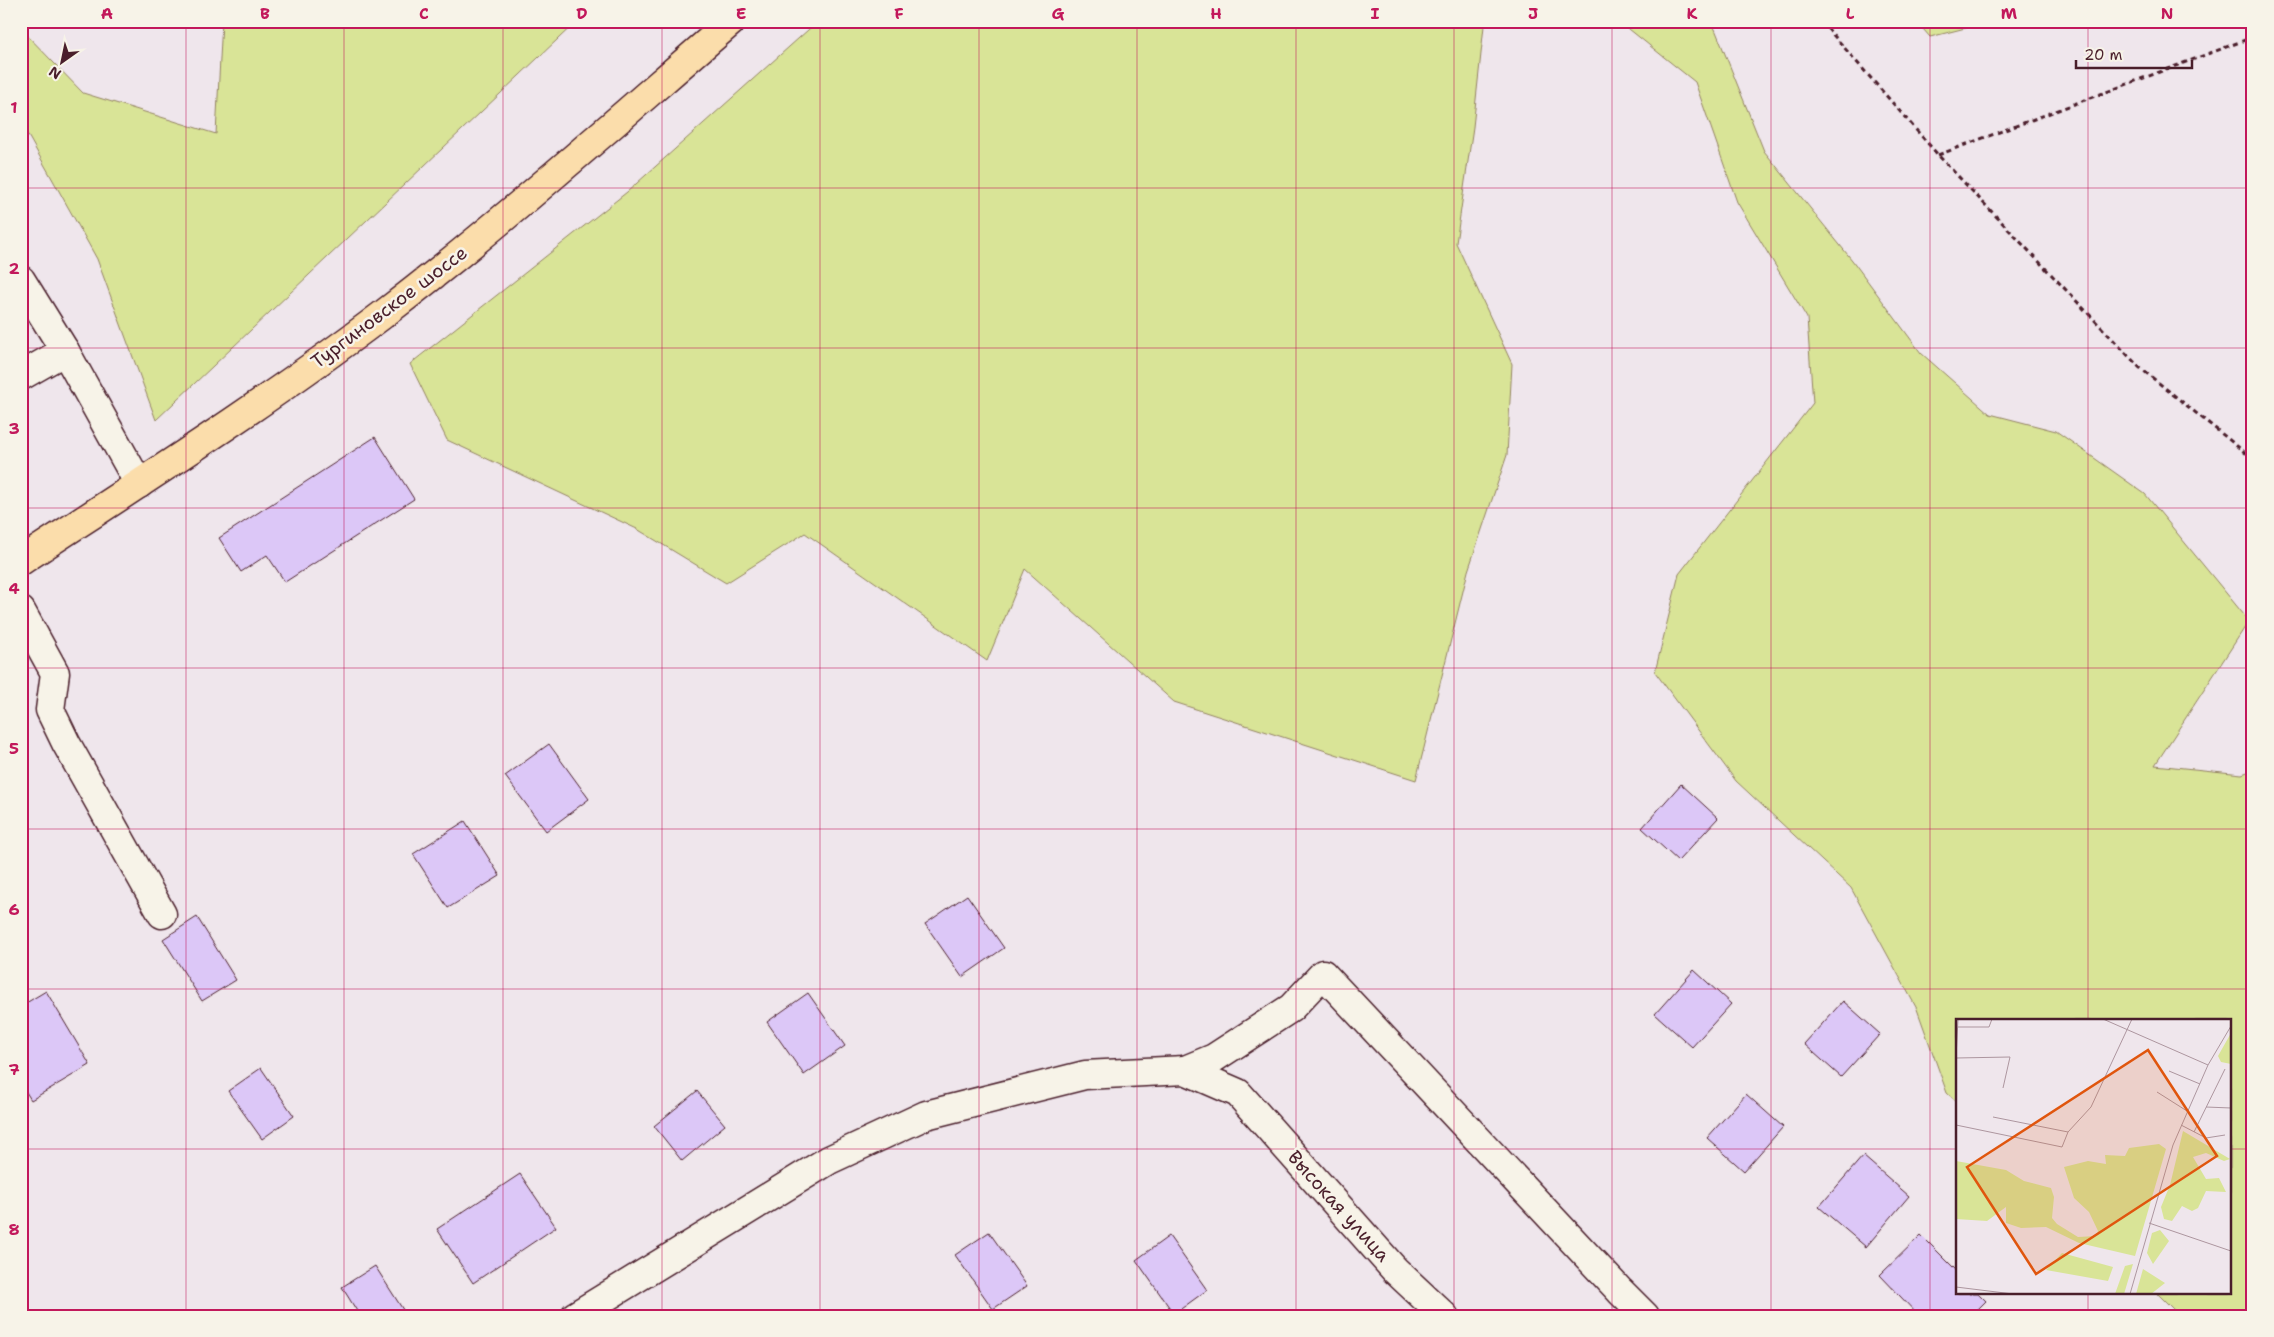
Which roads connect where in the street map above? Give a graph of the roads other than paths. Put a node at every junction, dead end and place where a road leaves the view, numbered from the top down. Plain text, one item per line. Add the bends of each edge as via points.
1 (732, 21) edge
2 (21, 280) edge
3 (65, 350) junction
4 (21, 376) edge
5 (139, 484) junction
6 (21, 560) edge
7 (21, 611) edge
8 (162, 914) dead end
9 (1185, 1070) junction
10 (575, 1316) edge
11 (1444, 1316) edge
12 (1645, 1316) edge

1 - 5 main road, Тургиновское шоссе via 439,271 323,358
2 - 3 street
3 - 4 street
3 - 5 street
5 - 6 main road, Тургиновское шоссе
7 - 8 street via 55,673 50,710
9 - 10 street via 1085,1075 926,1115 829,1160
9 - 11 street, Высокая улица via 1238,1092 1395,1270
9 - 12 street via 1214,1058 1291,1008 1323,974

